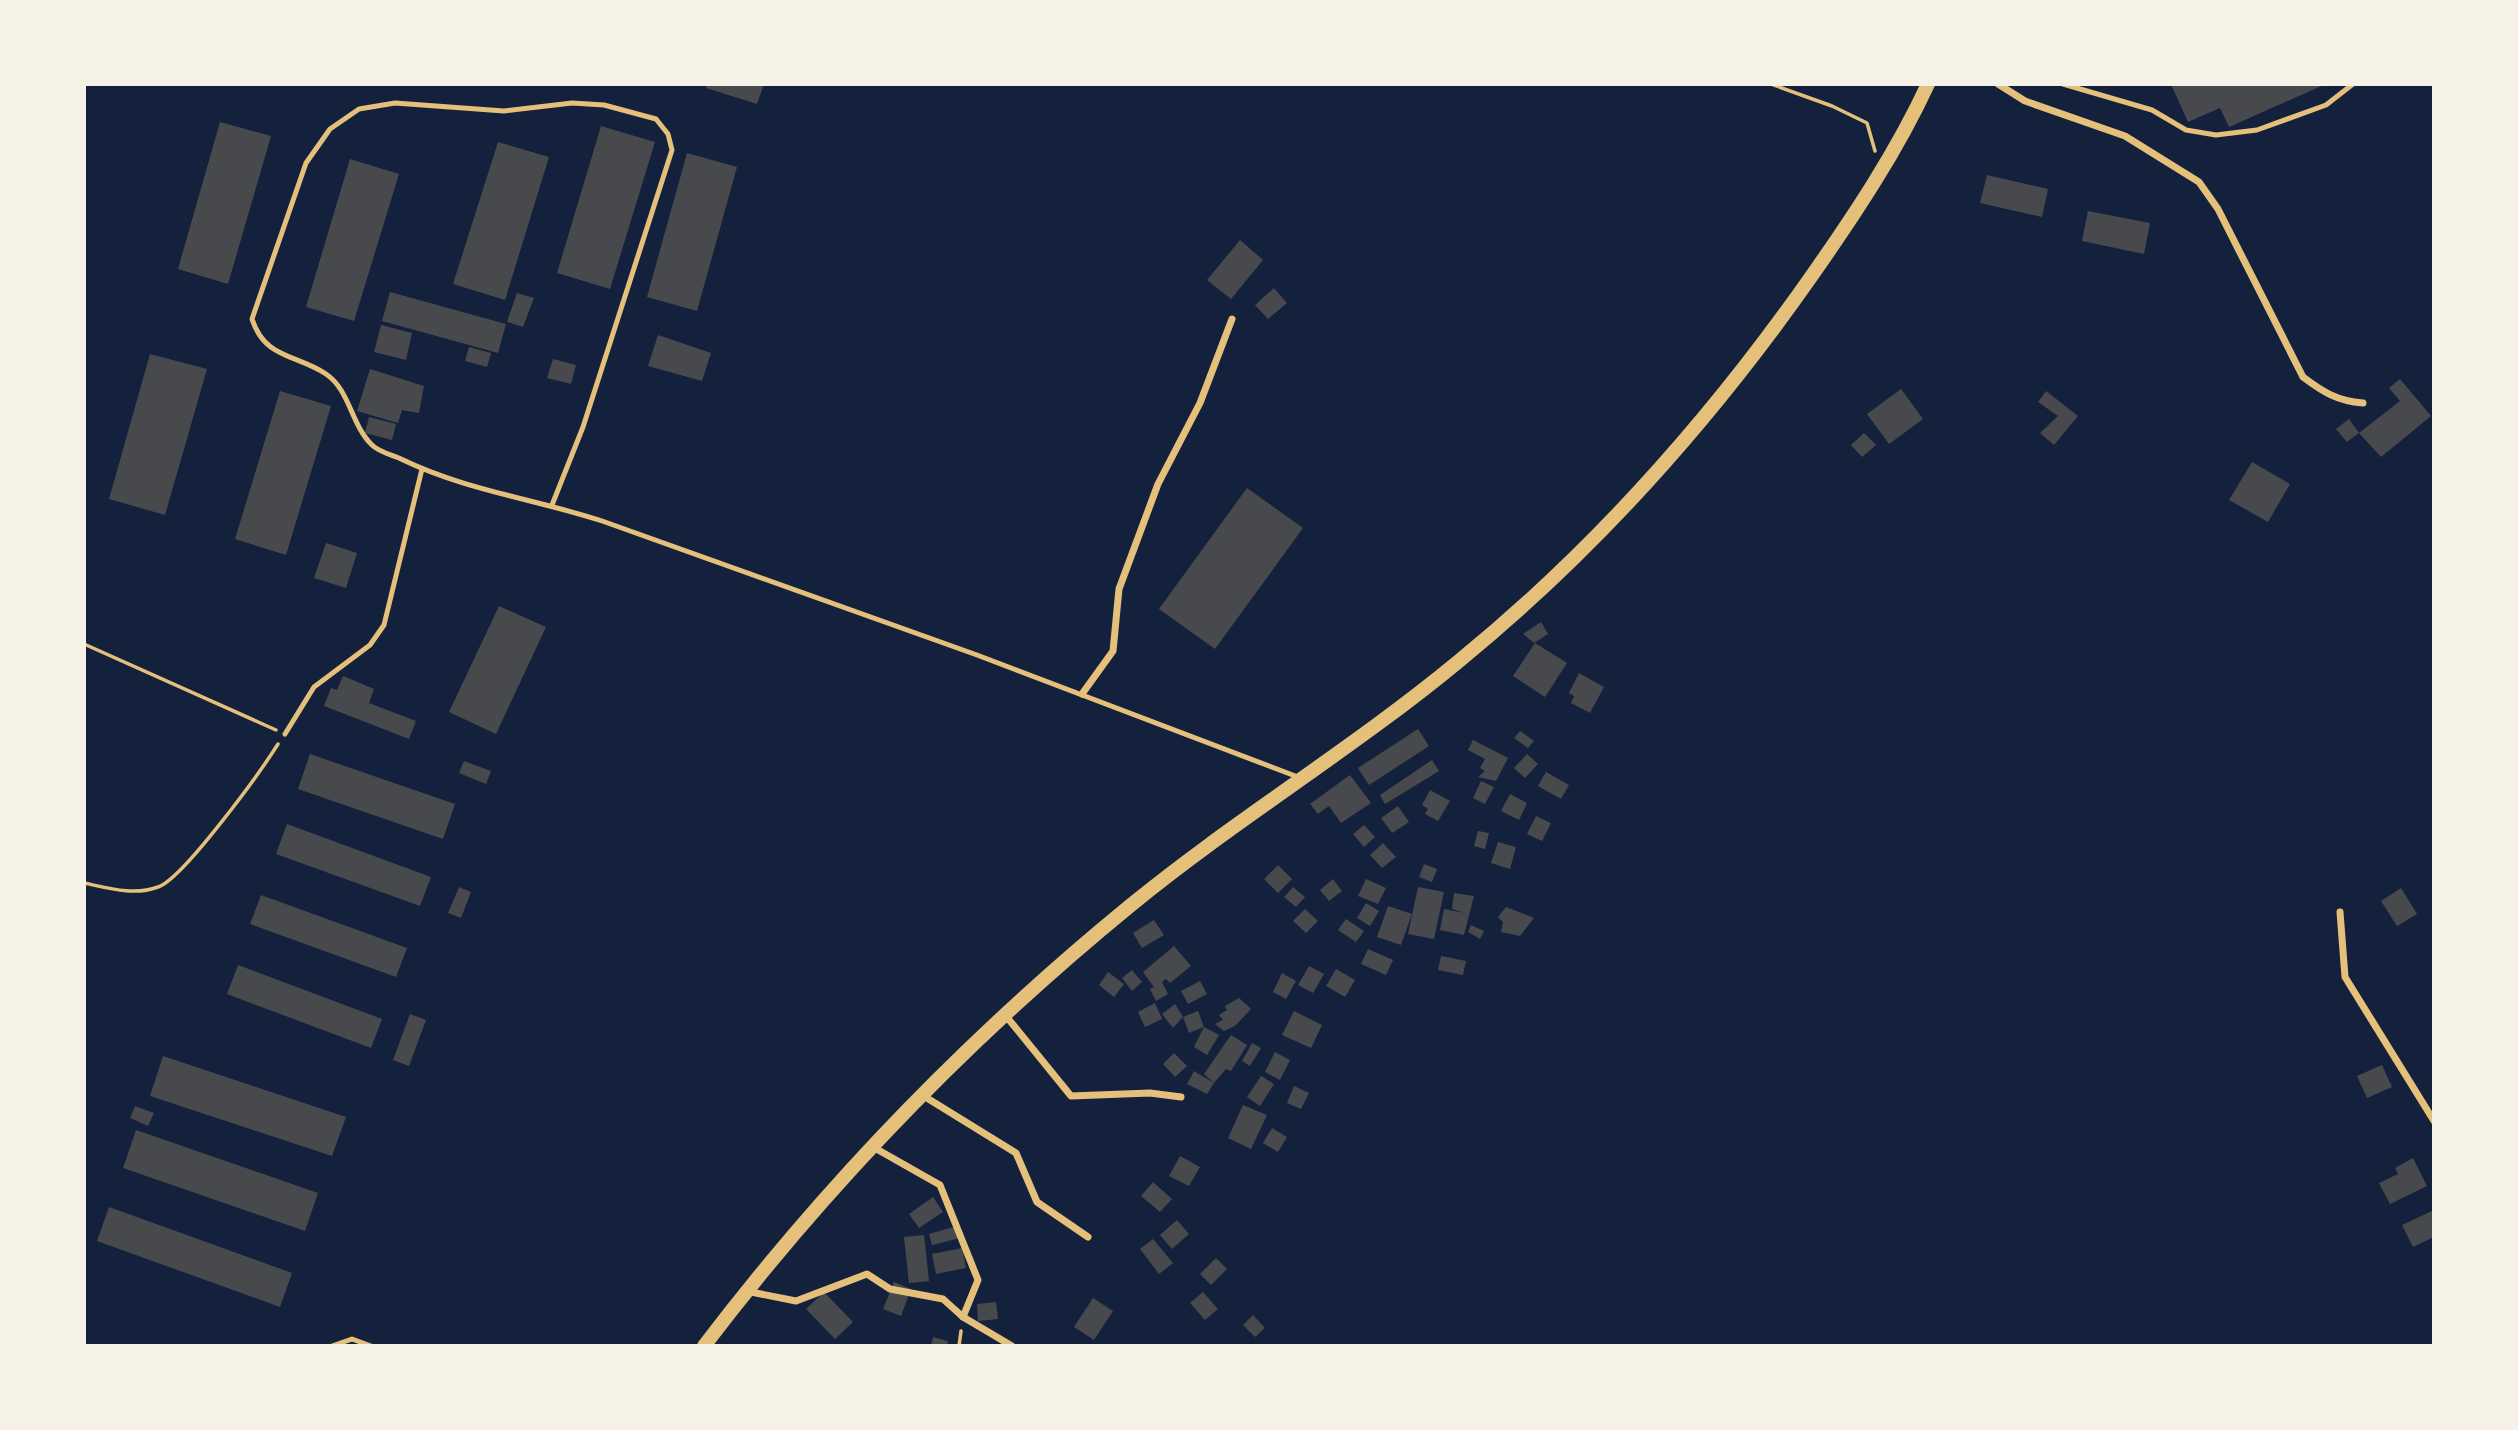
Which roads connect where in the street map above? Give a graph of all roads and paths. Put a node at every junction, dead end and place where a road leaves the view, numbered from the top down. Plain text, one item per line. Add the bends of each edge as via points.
1 (1771, 84) edge
2 (1928, 84) edge
3 (1998, 84) edge
4 (2063, 84) edge
5 (2103, 84) edge
6 (2353, 84) edge
7 (2100, 92) junction
8 (1880, 170) junction
9 (1232, 319) dead end
10 (2363, 403) dead end
11 (422, 469) junction
12 (552, 505) junction
13 (84, 644) edge
14 (1082, 694) junction
15 (285, 734) junction
16 (1305, 779) junction
17 (84, 883) edge
18 (2340, 912) dead end
19 (1006, 1016) junction
20 (922, 1095) junction
21 (1181, 1097) dead end
22 (2434, 1121) edge
23 (872, 1147) junction
24 (1088, 1237) dead end
25 (746, 1291) junction
26 (963, 1317) junction
27 (332, 1346) edge
28 (371, 1346) edge
29 (704, 1346) edge
30 (1012, 1346) edge

1 - 8 path via 1867,124
2 - 8 main road
3 - 10 street via 2025,101 2125,136 2199,182 2218,208 2303,377 2325,394
4 - 7 lane
5 - 7 lane
6 - 7 lane via 2326,104 2258,130 2216,135 2186,130 2152,110
8 - 16 main road via 1767,340 1677,451 1571,560 1461,660
9 - 14 street via 1200,404 1158,484 1119,589 1113,651
11 - 12 lane via 457,484
11 - 12 lane via 373,446 327,374 267,347 257,333 252,319 306,163 330,130 359,109 395,103 504,111 604,104 656,119 668,134 672,150 583,427
11 - 15 lane via 384,625 370,645 314,687
12 - 14 lane
13 - 15 path
14 - 16 lane
15 - 17 path via 187,866 160,887 126,892
16 - 19 main road via 1167,876
18 - 22 street via 2346,977
19 - 20 main road
19 - 21 street via 1071,1097 1150,1093
20 - 23 main road
20 - 24 street via 1016,1153 1037,1202
23 - 25 main road
23 - 26 street via 940,1185 978,1280
25 - 26 street via 796,1301 867,1274 890,1289 943,1299
25 - 29 main road
26 - 30 street
27 - 28 lane via 352,1339

